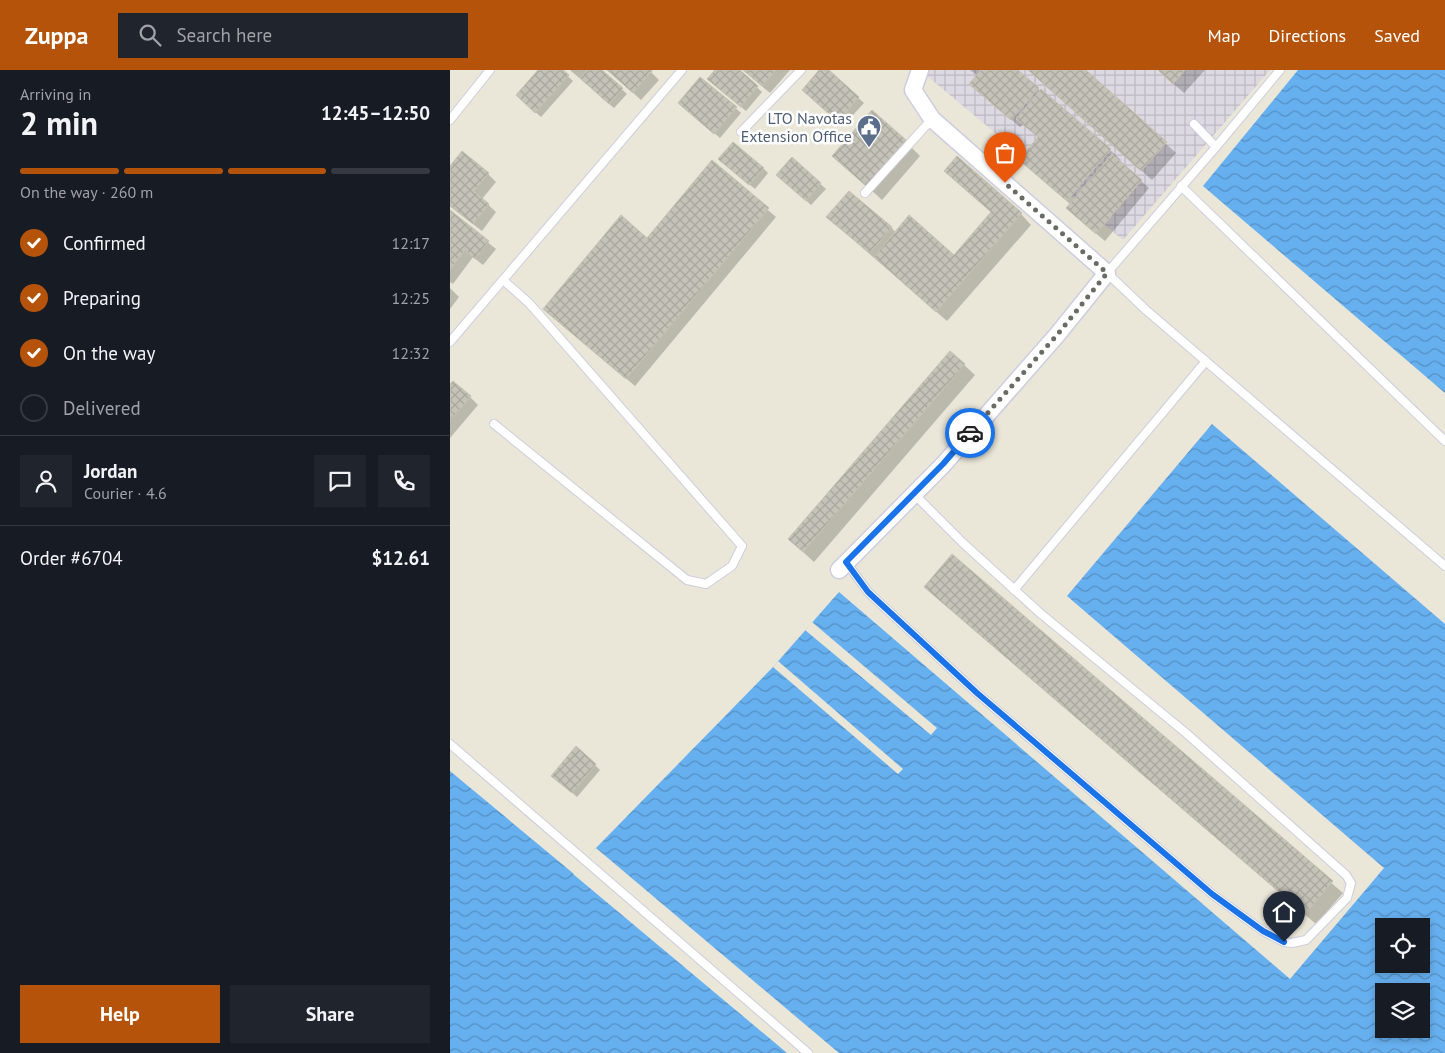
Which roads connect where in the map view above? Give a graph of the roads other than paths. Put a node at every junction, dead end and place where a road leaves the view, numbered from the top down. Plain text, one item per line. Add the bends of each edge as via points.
1 (490, 70) edge
2 (682, 70) edge
3 (801, 70) edge
4 (920, 70) edge
5 (1280, 70) edge
6 (932, 119) junction
7 (450, 120) edge
8 (1194, 124) dead end
9 (741, 132) dead end
10 (1216, 146) junction
11 (1181, 186) junction
12 (865, 193) dead end
13 (1107, 273) junction
14 (503, 280) junction
15 (450, 342) edge
16 (1206, 361) junction
17 (494, 424) dead end
18 (1445, 441) edge
19 (914, 494) junction
20 (843, 566) joint
21 (1445, 566) edge
22 (1014, 590) junction
23 (450, 744) edge
24 (808, 1053) edge

1 - 7 lane
2 - 14 lane
3 - 9 lane
4 - 6 street via 913,90
5 - 10 lane
6 - 12 lane
6 - 13 street
8 - 10 lane
10 - 11 lane
11 - 13 lane
11 - 18 lane
13 - 16 lane
13 - 19 street via 1057,335
14 - 15 lane
14 - 17 lane via 529,302 742,546 732,566 706,584 687,580
16 - 21 lane
16 - 22 lane
19 - 20 street
19 - 22 lane
20 - 22 lane via 977,693 1212,894 1284,942 1306,940 1348,898 1351,884 1346,875 1186,733
23 - 24 lane

